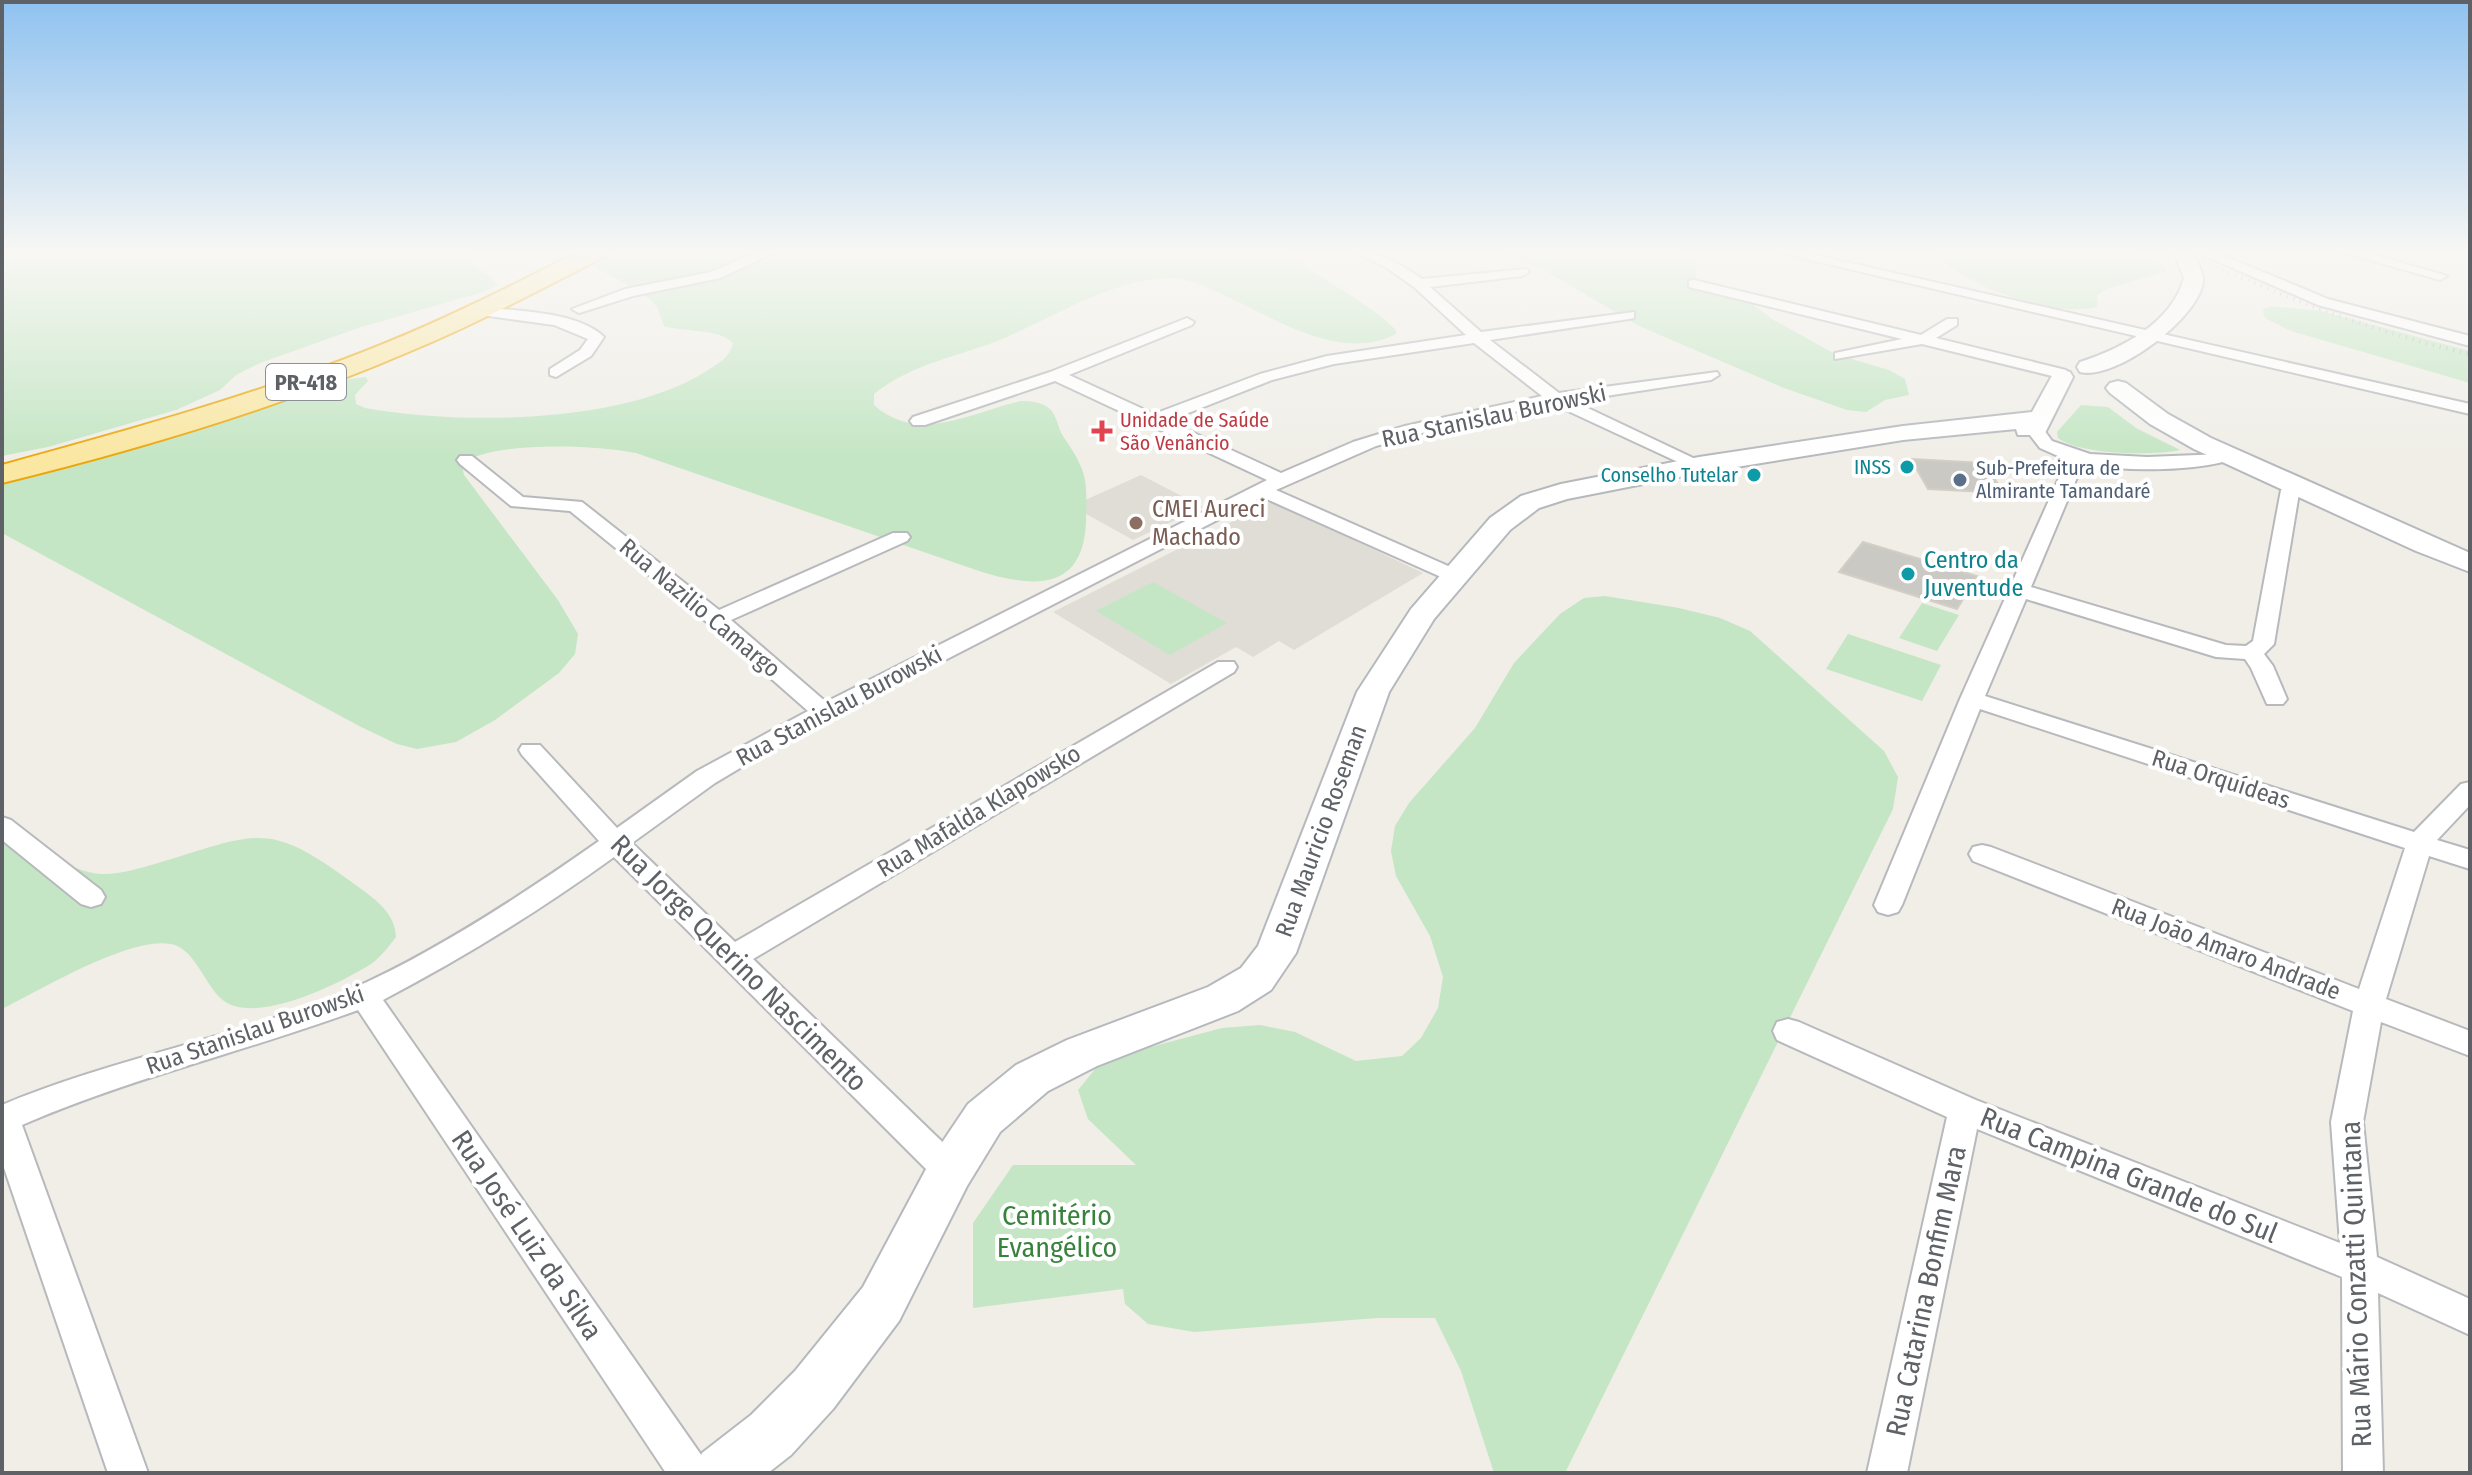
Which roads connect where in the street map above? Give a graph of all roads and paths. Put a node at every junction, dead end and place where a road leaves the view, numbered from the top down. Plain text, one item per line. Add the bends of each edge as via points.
1 (457, 321) edge
2 (543, 321) edge
3 (1459, 321) edge
4 (1593, 321) edge
5 (1849, 321) edge
6 (2089, 321) edge
7 (2177, 321) edge
8 (2386, 321) edge
9 (1187, 322) dead end
10 (1952, 322) dead end
11 (2161, 337) junction
12 (1479, 339) junction
13 (1925, 339) junction
14 (2470, 341) edge
15 (1841, 356) dead end
16 (556, 372) dead end
17 (1056, 375) junction
18 (1711, 375) dead end
19 (2086, 382) junction
20 (1557, 400) junction
21 (2470, 409) edge
22 (1155, 420) junction
23 (919, 421) dead end
24 (2037, 425) junction
25 (2077, 456) junction
26 (2217, 458) junction
27 (466, 460) dead end
28 (1699, 465) junction
29 (2, 474) edge
30 (1271, 485) junction
31 (2302, 491) junction
32 (900, 537) dead end
33 (2470, 563) edge
34 (1457, 577) junction
35 (2019, 590) junction
36 (717, 619) junction
37 (2251, 653) junction
38 (1226, 667) dead end
39 (1972, 699) junction
40 (2275, 699) dead end
41 (823, 712) junction
42 (531, 750) dead end
43 (2470, 790) edge
44 (2, 826) edge
45 (2420, 842) junction
46 (617, 844) junction
47 (1982, 854) dead end
48 (2470, 860) edge
49 (91, 897) dead end
50 (1888, 905) dead end
51 (733, 957) junction
52 (364, 996) junction
53 (2369, 1005) junction
54 (1788, 1031) dead end
55 (2470, 1044) edge
56 (1965, 1110) junction
57 (2, 1118) edge
58 (950, 1171) junction
59 (2360, 1267) junction
60 (2470, 1317) edge
61 (128, 1473) edge
62 (690, 1473) edge
63 (722, 1473) edge
64 (1887, 1473) edge
65 (2363, 1473) edge

1 - 29 highway, PR-418 via 380,355 239,405
2 - 16 street via 596,337 595,345
3 - 12 street
4 - 12 street
5 - 13 street
6 - 11 street
7 - 11 main road
8 - 14 street
9 - 17 street
10 - 13 street
11 - 19 main road
11 - 19 main road
11 - 21 street
12 - 20 street
12 - 22 street via 1333,359 1266,377
13 - 15 street
13 - 19 street
17 - 22 street
17 - 23 street
18 - 20 street, Rua Stanislau Burowski
19 - 24 main road
19 - 26 main road
19 - 31 main road
20 - 28 street
20 - 30 street, Rua Stanislau Burowski via 1368,443
22 - 30 street
24 - 25 street via 2049,446
24 - 28 main road, Rua Mauricio Roseman via 1903,433
25 - 26 street via 2114,462
25 - 35 street
26 - 31 main road
27 - 36 street, Rua Nazilio Camargo via 518,502 575,506
28 - 34 main road, Rua Mauricio Roseman via 1530,502 1500,524
30 - 34 street
30 - 41 street, Rua Stanislau Burowski
31 - 33 main road
31 - 37 street via 2263,644
32 - 36 street
34 - 58 main road, Rua Mauricio Roseman via 1422,615 1373,692 1276,953 1256,979 1223,999 1032,1078 984,1118
35 - 37 street via 2224,652
35 - 39 street
36 - 41 street, Rua Nazilio Camargo
37 - 40 street
38 - 51 street, Rua Mafalda Klapowsko
39 - 45 street, Rua Orquídeas
39 - 50 street
41 - 46 street, Rua Stanislau Burowski via 706,777
42 - 46 street, Rua Jorge Querino Nascimento
43 - 45 street, Rua Mário Conzatti Quintana
44 - 49 street
45 - 48 street, Rua Orquídeas
45 - 53 street, Rua Mário Conzatti Quintana
46 - 51 street, Rua Jorge Querino Nascimento
46 - 52 street, Rua Stanislau Burowski via 539,896
47 - 53 street, Rua João Amaro Andrade
51 - 58 street, Rua Jorge Querino Nascimento
52 - 57 street, Rua Stanislau Burowski
52 - 62 street, Rua José Luiz da Silva
53 - 55 street, Rua João Amaro Andrade
53 - 59 street, Rua Mário Conzatti Quintana via 2347,1122
54 - 56 street, Rua Campina Grande do Sul
56 - 59 street, Rua Campina Grande do Sul
56 - 64 street, Rua Catarina Bonfim Mara
57 - 61 street
58 - 63 main road, Rua Mauricio Roseman via 881,1304 814,1390 771,1435
59 - 60 street, Rua Campina Grande do Sul
59 - 65 street, Rua Mário Conzatti Quintana

